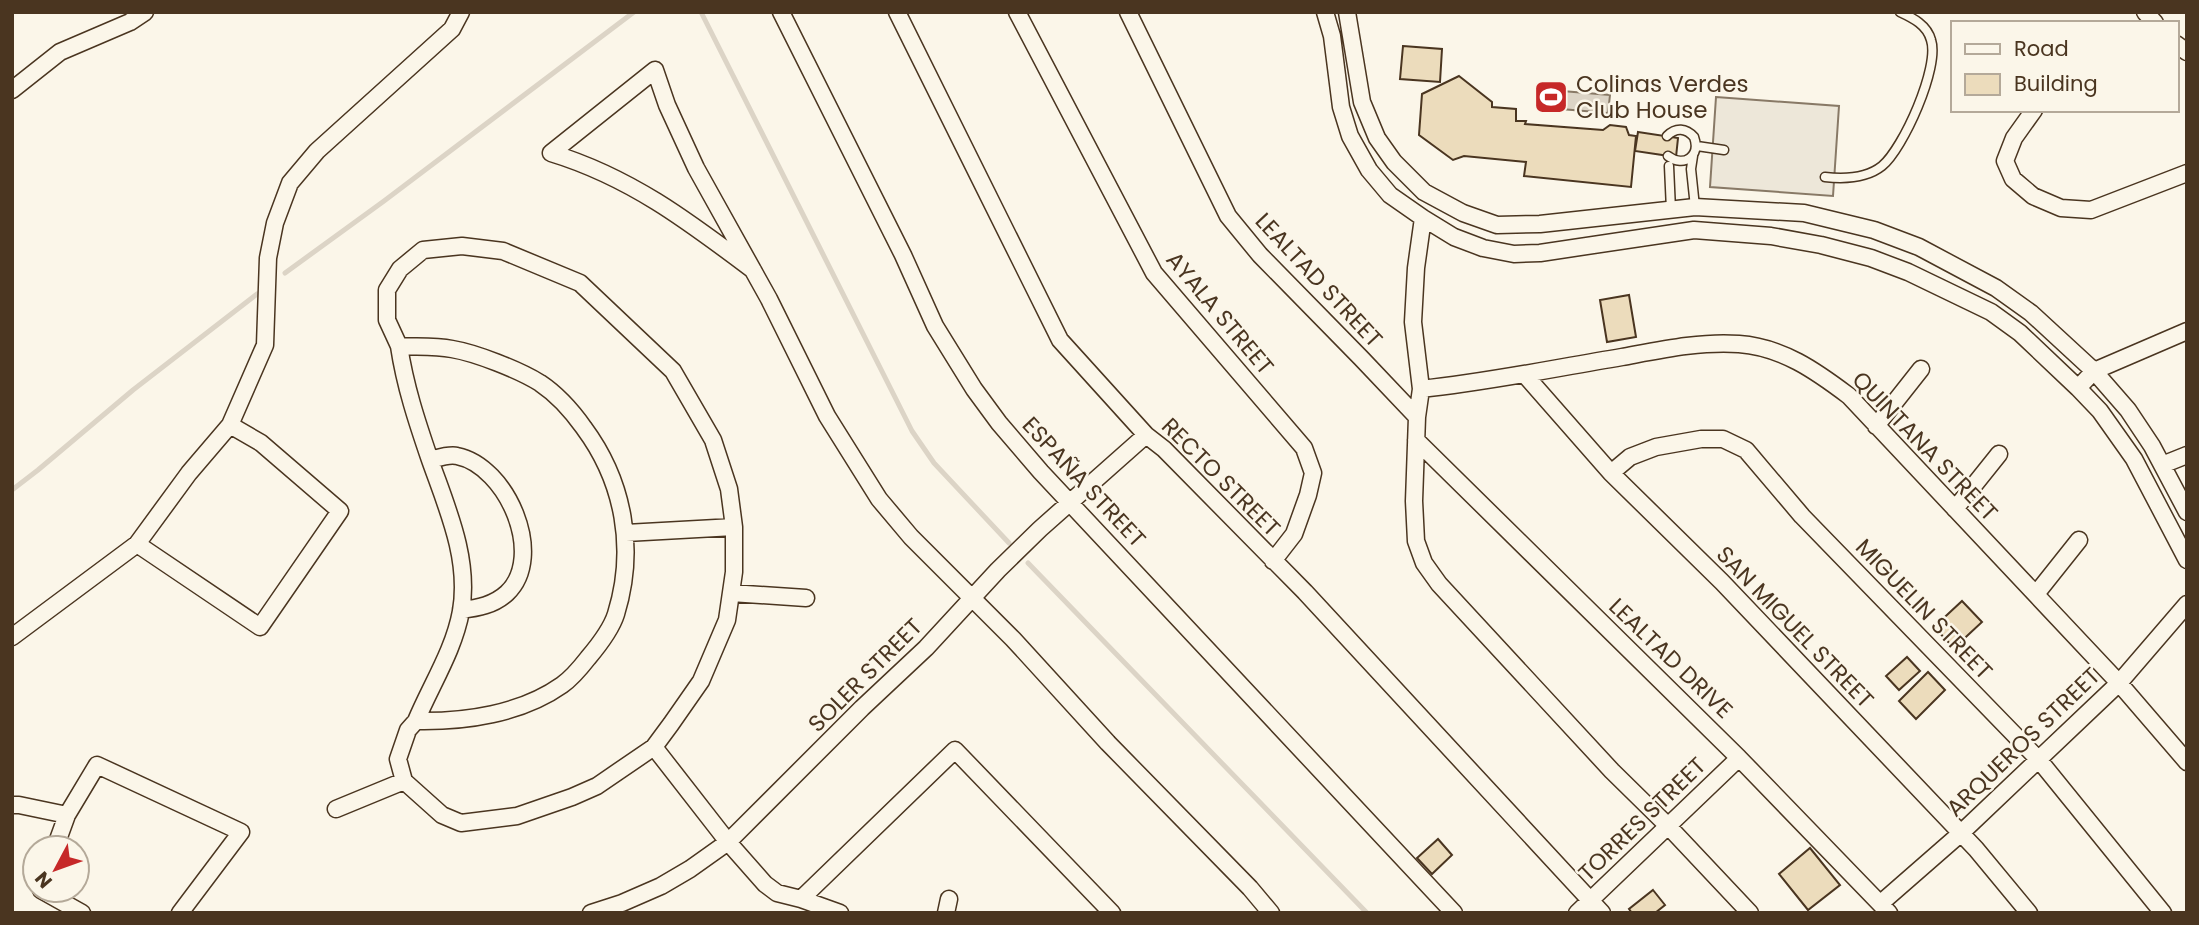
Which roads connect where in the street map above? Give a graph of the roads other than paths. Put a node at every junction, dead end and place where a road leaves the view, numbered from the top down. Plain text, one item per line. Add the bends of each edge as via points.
1 (145, 12) edge
2 (461, 12) edge
3 (781, 12) edge
4 (897, 12) edge
5 (1017, 12) edge
6 (1128, 12) edge
7 (1325, 12) edge
8 (1347, 12) edge
9 (1900, 12) edge
10 (12, 90) edge
11 (2034, 112) edge
12 (1667, 136) dead end
13 (1697, 146) junction
14 (1724, 150) dead end
15 (1668, 156) dead end
16 (1693, 156) junction
17 (1669, 166) dead end
18 (2187, 173) edge
19 (1825, 177) dead end
20 (1695, 207) junction
21 (1671, 210) junction
22 (1423, 218) junction
23 (753, 271) junction
24 (2187, 331) edge
25 (399, 346) junction
26 (1921, 369) dead end
27 (2094, 370) junction
28 (1525, 376) junction
29 (2078, 388) junction
30 (1421, 389) junction
31 (1417, 417) junction
32 (230, 425) junction
33 (1876, 426) junction
34 (1146, 435) junction
35 (1416, 440) junction
36 (1999, 454) dead end
37 (2187, 455) edge
38 (430, 460) junction
39 (2162, 464) junction
40 (1611, 473) junction
41 (1072, 502) junction
42 (1955, 509) junction
43 (2187, 512) edge
44 (734, 527) junction
45 (626, 533) junction
46 (2079, 540) dead end
47 (137, 544) junction
48 (2187, 560) edge
49 (1273, 561) junction
50 (731, 593) junction
51 (2036, 594) junction
52 (806, 598) dead end
53 (972, 598) junction
54 (2187, 604) edge
55 (461, 610) junction
56 (12, 637) edge
57 (2119, 683) junction
58 (416, 720) junction
59 (654, 747) junction
60 (1739, 758) junction
61 (2039, 760) junction
62 (2187, 762) edge
63 (404, 781) junction
64 (12, 805) edge
65 (336, 809) dead end
66 (67, 815) junction
67 (1669, 827) junction
68 (60, 834) edge
69 (1960, 834) junction
70 (728, 842) junction
71 (801, 899) junction
72 (1590, 900) junction
73 (66, 904) edge
74 (1885, 908) edge
75 (82, 913) edge
76 (180, 913) edge
77 (591, 913) edge
78 (840, 913) edge
79 (1112, 913) edge
80 (1270, 913) edge
81 (1454, 913) edge
82 (1577, 913) edge
83 (1602, 913) edge
84 (1749, 913) edge
85 (2029, 913) edge
86 (2163, 913) edge

1 - 10 street via 60,52
2 - 32 street via 452,29 317,150 290,183 268,258 265,345
3 - 41 street, ESPAÑA STREET via 934,326 999,423
4 - 34 street, RECTO STREET via 1060,340
5 - 49 street, AYALA STREET via 1154,273 1310,459 1308,495 1294,534
6 - 31 street, LEALTAD STREET via 1228,216
7 - 22 street via 1350,135 1368,170 1390,195
8 - 21 street via 1362,102 1377,138 1424,192 1497,225
9 - 19 lane via 1920,23 1931,39 1933,62 1918,106 1894,153 1882,166 1856,176
11 - 18 street via 2014,138 2005,161 2014,179 2032,196 2061,208 2091,210
12 - 13 lane via 1683,130 1695,137
13 - 14 lane
13 - 16 lane
15 - 16 lane via 1680,162
16 - 20 lane
17 - 21 lane
20 - 21 street
20 - 27 street via 1804,213 1920,247 2022,306
22 - 29 street via 1454,237 1514,254 1694,230 1821,245 1908,272 1990,312 2020,333
22 - 30 street via 1413,322
23 - 23 street via 650,197 588,165 551,153 655,70 696,168
23 - 53 street via 827,416 879,499
24 - 27 street
25 - 38 street via 405,382
25 - 44 street via 387,320 387,290 400,269 423,250 462,246 503,251 580,283 673,371 713,440 729,489
25 - 45 street via 452,349 479,357 540,383 562,401 597,445 608,467
26 - 33 street
27 - 29 street
27 - 39 street via 2128,410
28 - 30 street, QUINTANA STREET
28 - 33 street, QUINTANA STREET via 1691,346 1740,344 1777,352 1813,369 1849,396
28 - 40 street, SAN MIGUEL STREET
29 - 48 street via 2134,459
30 - 31 street
31 - 35 street
32 - 47 street
32 - 47 street via 261,443 340,511 260,626
33 - 42 street, QUINTANA STREET
34 - 41 street, SOLER STREET
34 - 49 street, RECTO STREET
35 - 60 street, LEALTAD DRIVE
35 - 67 street via 1416,541 1424,563 1612,771
36 - 42 street
37 - 39 street
38 - 55 street via 454,527 461,567
38 - 55 street via 457,456 493,477 515,510 521,535 521,569 516,583 495,602
39 - 43 street
40 - 61 street, MIGUELIN STREET via 1630,457 1656,447 1701,439 1723,439 1746,450 1802,516
40 - 69 street, SAN MIGUEL STREET via 1722,582
41 - 53 street, SOLER STREET
41 - 81 street, ESPAÑA STREET
42 - 51 street, QUINTANA STREET
44 - 45 street
44 - 50 street
45 - 58 street via 615,616 602,641 565,683 538,699 478,717
46 - 51 street
47 - 56 street
49 - 72 street, RECTO STREET
50 - 52 street
50 - 59 street via 727,620 701,681
51 - 57 street, QUINTANA STREET
53 - 70 street, SOLER STREET
53 - 80 street
54 - 57 street, ARQUEROS STREET
55 - 58 street via 455,635
57 - 61 street, ARQUEROS STREET
57 - 62 street, QUINTANA STREET
58 - 63 street via 398,759
59 - 63 street via 597,786 572,797 517,816 461,824 442,815
59 - 70 street
60 - 67 street, TORRES STREET
60 - 74 street, LEALTAD DRIVE
61 - 69 street, ARQUEROS STREET
61 - 86 street, MIGUELIN STREET
63 - 65 street
64 - 66 street
66 - 68 street
66 - 76 street via 97,765 241,832
67 - 72 street, TORRES STREET
67 - 84 street
69 - 74 street, ARQUEROS STREET
69 - 85 street, SAN MIGUEL STREET
70 - 71 street via 765,884 777,893
70 - 77 street, SOLER STREET via 661,886
71 - 78 street
71 - 79 street via 955,750
72 - 82 street, TORRES STREET
72 - 83 street, RECTO STREET
73 - 75 street

